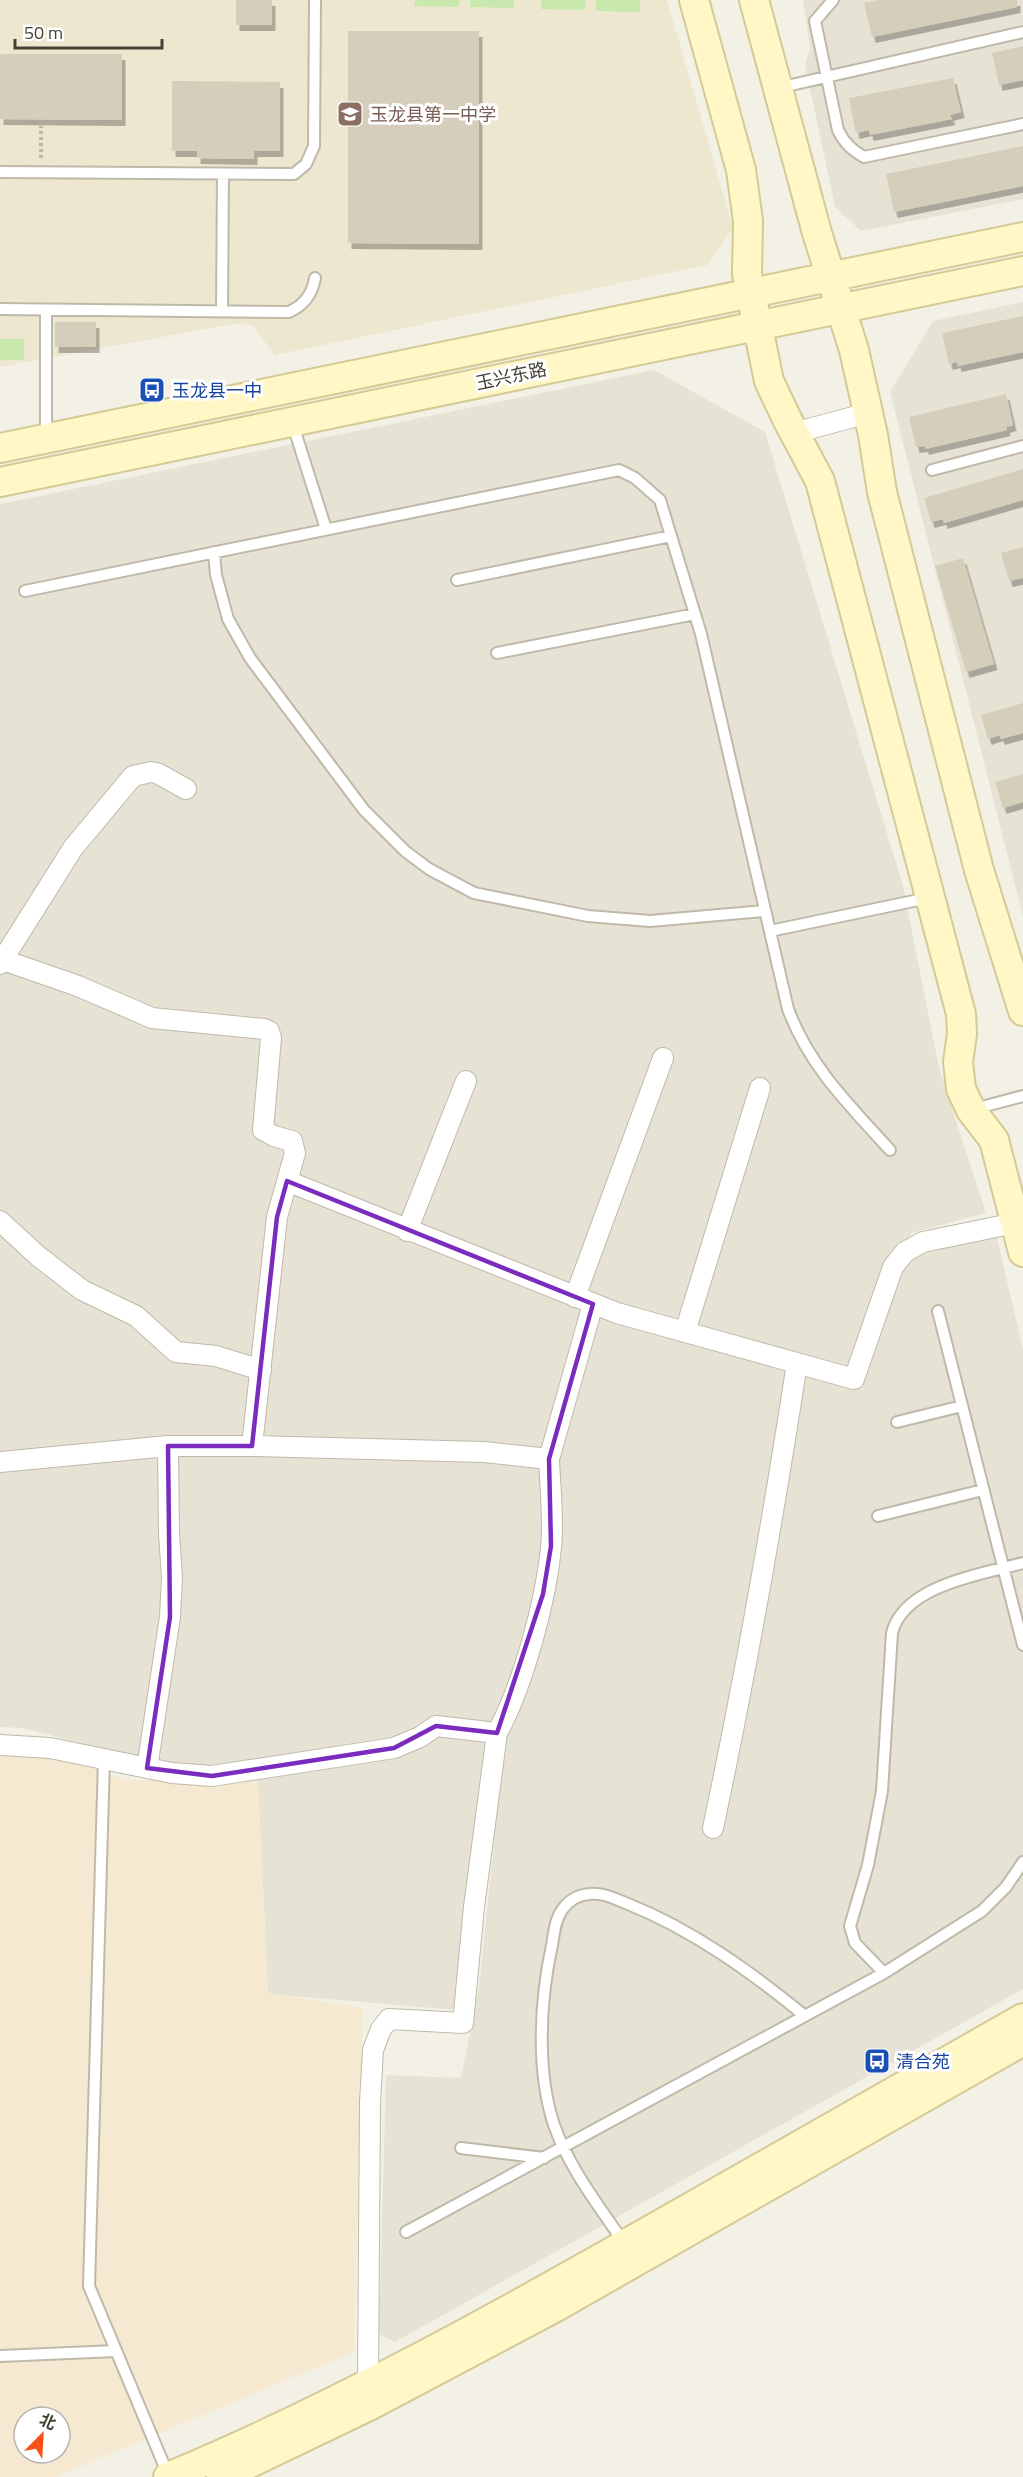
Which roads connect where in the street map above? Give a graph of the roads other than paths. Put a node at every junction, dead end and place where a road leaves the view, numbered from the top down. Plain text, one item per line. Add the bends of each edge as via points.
1 (315, 0) edge
2 (694, 0) edge
3 (754, 0) edge
4 (833, 0) edge
5 (1023, 32) edge
6 (827, 77) junction
7 (777, 88) junction
8 (1023, 124) edge
9 (0, 172) edge
10 (223, 174) junction
11 (1023, 237) edge
12 (1023, 271) edge
13 (831, 276) junction
14 (315, 278) dead end
15 (751, 293) junction
16 (841, 308) junction
17 (0, 309) edge
18 (46, 310) junction
19 (222, 311) junction
20 (758, 326) junction
21 (868, 413) junction
22 (292, 422) junction
23 (794, 433) junction
24 (46, 438) junction
25 (1023, 446) edge
26 (0, 448) edge
27 (932, 470) dead end
28 (0, 482) edge
29 (326, 529) junction
30 (671, 536) junction
31 (214, 552) junction
32 (457, 580) dead end
33 (25, 591) dead end
34 (695, 614) junction
35 (497, 653) dead end
36 (186, 789) dead end
37 (930, 897) junction
38 (765, 911) junction
39 (770, 931) junction
40 (1, 961) edge
41 (1023, 1011) edge
42 (663, 1058) dead end
43 (466, 1081) dead end
44 (760, 1088) dead end
45 (1023, 1096) edge
46 (971, 1110) junction
47 (890, 1150) dead end
48 (287, 1182) junction
49 (0, 1221) edge
50 (1016, 1223) junction
51 (407, 1231) junction
52 (1023, 1252) edge
53 (584, 1300) junction
54 (938, 1311) dead end
55 (684, 1332) junction
56 (797, 1363) junction
57 (261, 1370) junction
58 (962, 1406) junction
59 (897, 1422) dead end
60 (168, 1446) junction
61 (252, 1446) junction
62 (549, 1459) junction
63 (0, 1462) edge
64 (983, 1490) junction
65 (878, 1516) dead end
66 (1023, 1563) edge
67 (1003, 1568) junction
68 (1023, 1645) edge
69 (497, 1733) junction
70 (0, 1745) edge
71 (104, 1758) junction
72 (147, 1768) junction
73 (713, 1828) dead end
74 (1023, 1862) edge
75 (884, 1973) junction
76 (805, 2016) junction
77 (1023, 2018) edge
78 (1023, 2042) edge
79 (563, 2147) junction
80 (461, 2148) dead end
81 (544, 2158) junction
82 (406, 2232) dead end
83 (625, 2245) junction
84 (116, 2351) junction
85 (0, 2356) edge
86 (368, 2383) junction
87 (168, 2477) edge
88 (221, 2477) edge

1 - 10 lane via 311,155 294,174
2 - 15 street via 741,170
3 - 7 street
4 - 6 lane via 815,21
5 - 6 lane
6 - 7 lane
6 - 8 lane via 838,130 847,145 864,157
7 - 13 street
9 - 10 lane
10 - 19 lane
11 - 13 street, 玉兴东路
12 - 16 street, 玉兴东路
13 - 15 street, 玉兴东路
13 - 16 street
14 - 19 lane via 305,302 289,312
15 - 20 street
15 - 24 street, 玉兴东路
16 - 20 street, 玉兴东路
16 - 21 street
17 - 18 lane
18 - 19 lane
18 - 24 lane
20 - 22 street, 玉兴东路
20 - 23 street via 770,381
21 - 23 street
21 - 41 street via 882,492 976,858
22 - 28 street, 玉兴东路
22 - 29 lane
23 - 37 street via 820,481
24 - 26 street, 玉兴东路
25 - 27 lane
29 - 30 lane via 619,470 642,483 660,500
29 - 31 lane
30 - 32 lane
30 - 34 lane
31 - 33 lane
31 - 38 lane via 228,619 250,658 364,810 429,869 474,893 588,916 650,921
34 - 35 lane
34 - 38 lane
36 - 40 street via 157,773 133,776 72,848
37 - 39 lane
37 - 46 street via 961,1014 958,1075
38 - 39 lane
39 - 47 lane via 788,1009 802,1042 825,1078
40 - 48 street via 78,986 152,1018 269,1031 263,1130 292,1141 294,1153
42 - 53 street
43 - 51 street
44 - 55 street
45 - 46 lane
46 - 50 street via 994,1140
48 - 51 street
48 - 57 street via 277,1217
49 - 57 street via 82,1290 136,1316 176,1352 216,1356
50 - 52 street
50 - 56 street via 923,1242 905,1252 893,1267 854,1379
51 - 53 street
53 - 55 street
53 - 62 street
54 - 58 lane
55 - 56 street
56 - 73 street via 756,1613
57 - 61 street
58 - 59 lane
58 - 64 lane
60 - 61 street
60 - 63 street
60 - 72 street via 170,1617
61 - 62 street via 484,1452
62 - 69 street via 551,1546 543,1594 532,1638
64 - 65 lane
64 - 67 lane
66 - 67 lane
67 - 68 lane
67 - 75 lane via 933,1590 895,1621 882,1791 868,1865 850,1926 855,1943
69 - 72 street via 436,1726 394,1748 212,1776
69 - 86 street via 463,2023 389,2019 373,2050
70 - 71 street via 50,1748
71 - 72 street
71 - 84 lane via 89,2286
74 - 75 lane via 1006,1887 982,1911
75 - 76 lane
76 - 79 lane
76 - 79 lane via 742,1967 664,1920 606,1895 576,1898 561,1911 557,1921 544,1996 547,2092
77 - 83 street
78 - 88 street via 554,2308 371,2405
79 - 81 lane
79 - 83 lane
80 - 81 lane
81 - 82 lane
83 - 86 street
84 - 85 lane
84 - 87 lane
86 - 87 street

